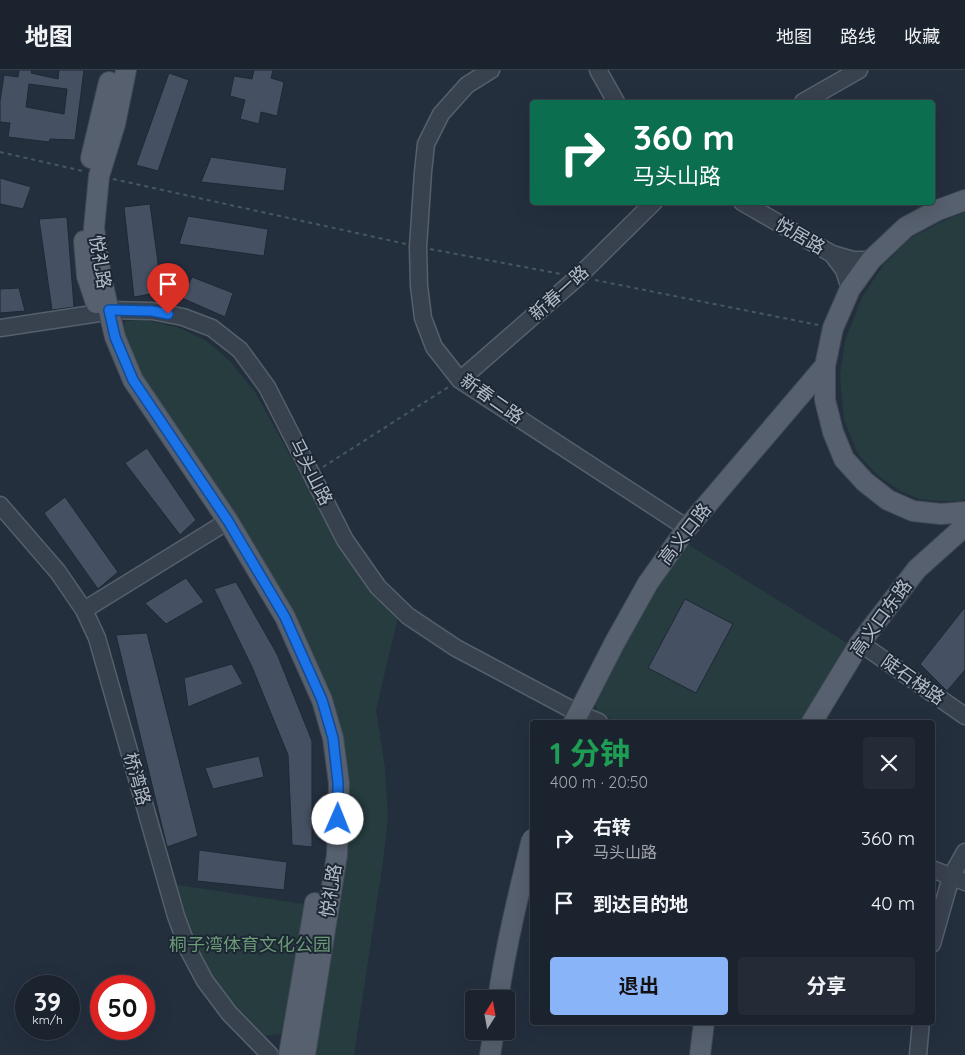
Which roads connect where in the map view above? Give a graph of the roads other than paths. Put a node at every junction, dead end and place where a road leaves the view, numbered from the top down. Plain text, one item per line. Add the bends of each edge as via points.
1 (108, 70) edge
2 (112, 70) edge
3 (126, 70) edge
4 (491, 70) edge
5 (598, 70) edge
6 (859, 70) edge
7 (106, 97) junction
8 (615, 100) edge
9 (806, 100) edge
10 (93, 174) junction
11 (965, 200) edge
12 (651, 205) edge
13 (747, 205) edge
14 (832, 254) junction
15 (871, 260) junction
16 (850, 289) junction
17 (104, 311) junction
18 (0, 328) edge
19 (825, 366) junction
20 (460, 380) junction
21 (0, 505) edge
22 (965, 512) edge
23 (223, 524) junction
24 (965, 526) edge
25 (687, 528) junction
26 (84, 610) junction
27 (860, 643) junction
28 (965, 716) edge
29 (576, 718) edge
30 (813, 720) edge
31 (530, 847) edge
32 (965, 852) edge
33 (935, 870) edge
34 (958, 879) edge
35 (935, 936) edge
36 (499, 990) edge
37 (704, 1025) edge
38 (921, 1025) edge
39 (492, 1040) edge
40 (270, 1055) edge
41 (289, 1055) edge
42 (304, 1055) edge
43 (490, 1055) edge
44 (700, 1055) edge
45 (918, 1055) edge

1 - 7 main road
2 - 7 main road, 悦礼路
3 - 10 main road, 悦礼路 via 115,124
4 - 20 street, 新春二路 via 467,86 442,114 426,144 422,172 418,247 423,318 434,347
5 - 8 street
6 - 9 street
7 - 10 main road, 悦礼路
10 - 17 main road, 悦礼路 via 82,228 87,276
11 - 15 main road via 938,210 906,228
12 - 20 street, 新春一路 via 578,277
13 - 14 street, 悦居路
14 - 15 street via 853,260
14 - 16 street via 844,270
15 - 16 main road
16 - 19 main road via 833,328
17 - 18 street, 马头山路
17 - 23 main road, 悦礼路 via 116,365 142,417 204,504
17 - 29 street, 马头山路 via 152,311 183,317 212,328 240,350 267,387 346,540 378,587 408,616 456,648
19 - 22 main road via 825,400 833,432 844,459 865,482 888,500 913,511
19 - 25 main road, 高义口路
20 - 25 street, 新春二路
21 - 26 street, 桥湾路 via 58,572
23 - 26 street
23 - 41 main road, 悦礼路 via 275,622 311,705 322,743 328,782 324,850
23 - 42 main road, 悦礼路 via 285,617 322,700 333,738 338,783 337,855
24 - 27 main road, 高义口东路 via 917,569
25 - 29 main road, 高义口路 via 648,583
26 - 40 street, 桥湾路 via 96,638 189,951 228,1013
27 - 28 street, 陡石梯路
27 - 30 main road, 高义口东路
31 - 36 main road, bridge
32 - 34 street
33 - 34 street
34 - 35 street
37 - 44 main road
38 - 45 street
39 - 43 main road

